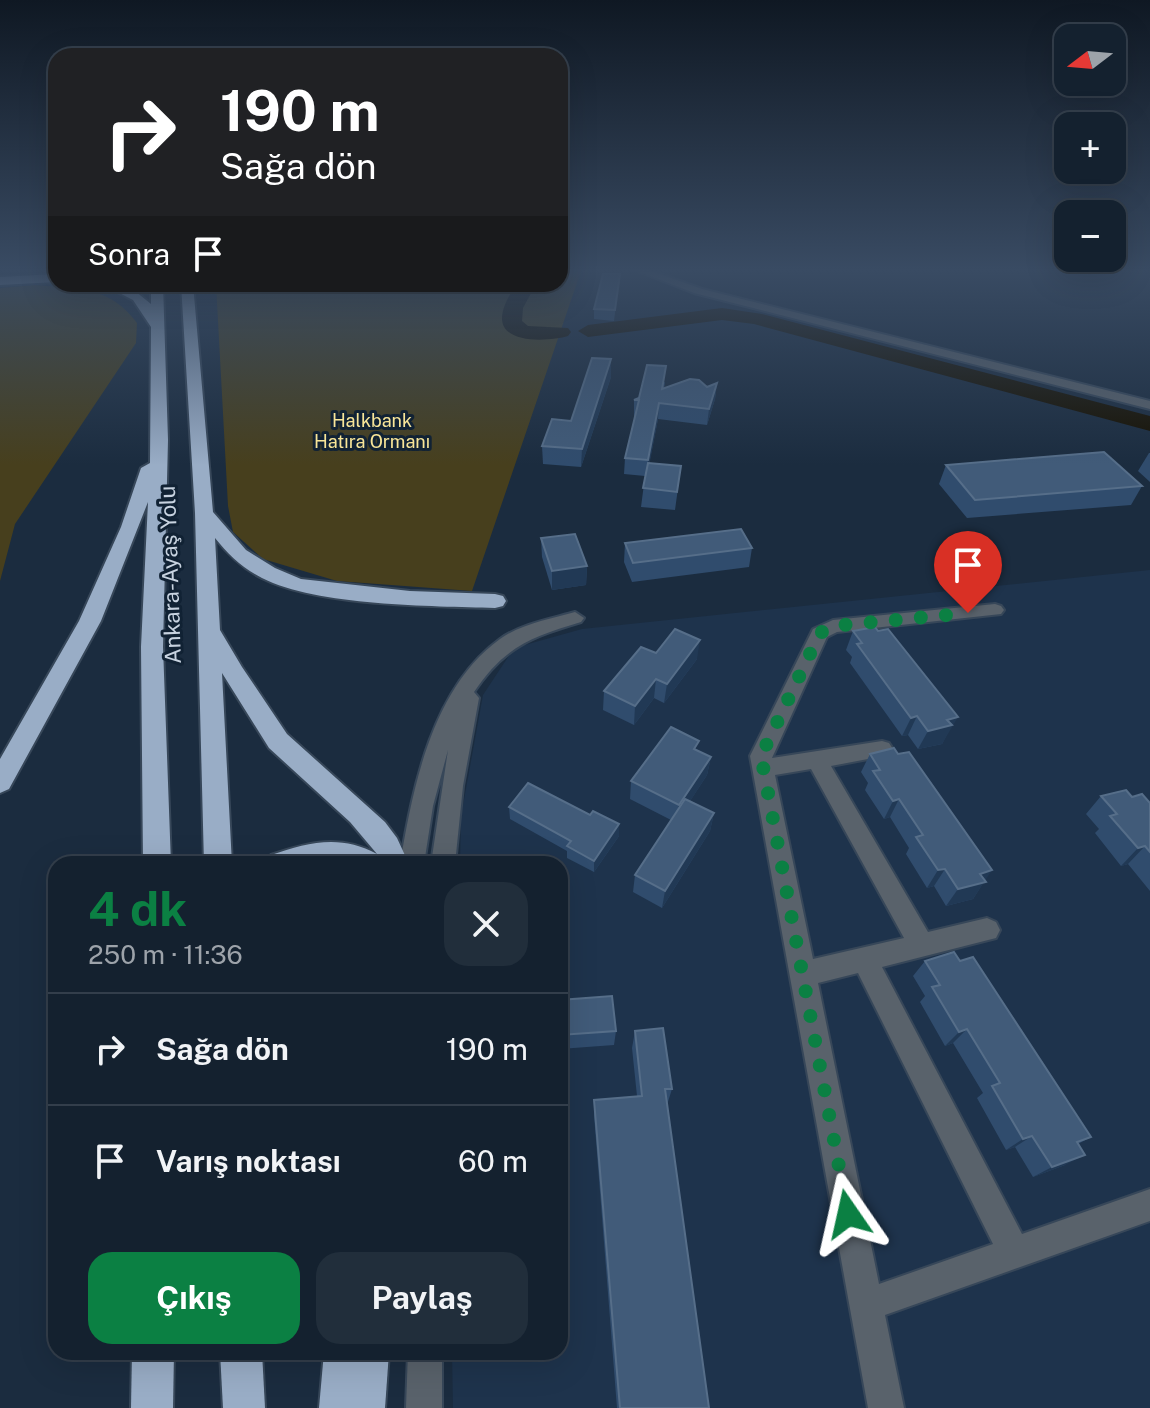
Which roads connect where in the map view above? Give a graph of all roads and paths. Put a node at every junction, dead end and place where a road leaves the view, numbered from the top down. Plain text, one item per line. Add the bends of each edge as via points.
1 (155, 334) edge
2 (192, 334) edge
3 (192, 334) edge
4 (867, 334) edge
5 (192, 337) junction
6 (1150, 405) edge
7 (160, 440) junction
8 (204, 513) junction
9 (495, 601) dead end
10 (995, 610) dead end
11 (575, 618) dead end
12 (208, 629) junction
13 (472, 682) junction
14 (882, 749) edge
15 (816, 759) junction
16 (763, 768) junction
17 (0, 782) edge
18 (157, 856) edge
19 (218, 856) edge
20 (306, 856) edge
21 (350, 856) edge
22 (393, 856) edge
23 (414, 856) edge
24 (444, 856) edge
25 (987, 930) dead end
26 (922, 945) junction
27 (864, 959) junction
28 (801, 974) junction
29 (1150, 1205) edge
30 (1014, 1252) junction
31 (866, 1305) junction
32 (153, 1360) edge
33 (241, 1360) edge
34 (344, 1360) edge
35 (367, 1360) edge
36 (425, 1360) edge
37 (152, 1408) edge
38 (244, 1408) edge
39 (340, 1408) edge
40 (364, 1408) edge
41 (424, 1408) edge
42 (886, 1408) edge

1 - 7 highway, Ankara-Ayaş Yolu
2 - 5 highway, Ankara-Ayaş Yolu
3 - 5 highway
4 - 6 street
5 - 8 highway, Ankara-Ayaş Yolu
7 - 17 highway via 131,527 90,621
7 - 18 highway, Ankara-Ayaş Yolu via 152,647
8 - 9 highway via 239,554 298,585
8 - 12 highway, Ankara-Ayaş Yolu
10 - 16 street via 833,626 820,633 761,756
11 - 13 street via 507,643
12 - 19 highway, Ankara-Ayaş Yolu
12 - 22 highway via 276,739 366,822
13 - 23 street via 453,713 430,776
13 - 24 street
14 - 15 street
15 - 16 street
15 - 26 street
16 - 28 street
20 - 21 highway
25 - 26 street
26 - 27 street
27 - 28 street
27 - 30 street
28 - 31 street
29 - 30 street
30 - 31 street
31 - 42 street
32 - 37 highway
33 - 38 highway
34 - 39 highway
35 - 40 highway
36 - 41 street

